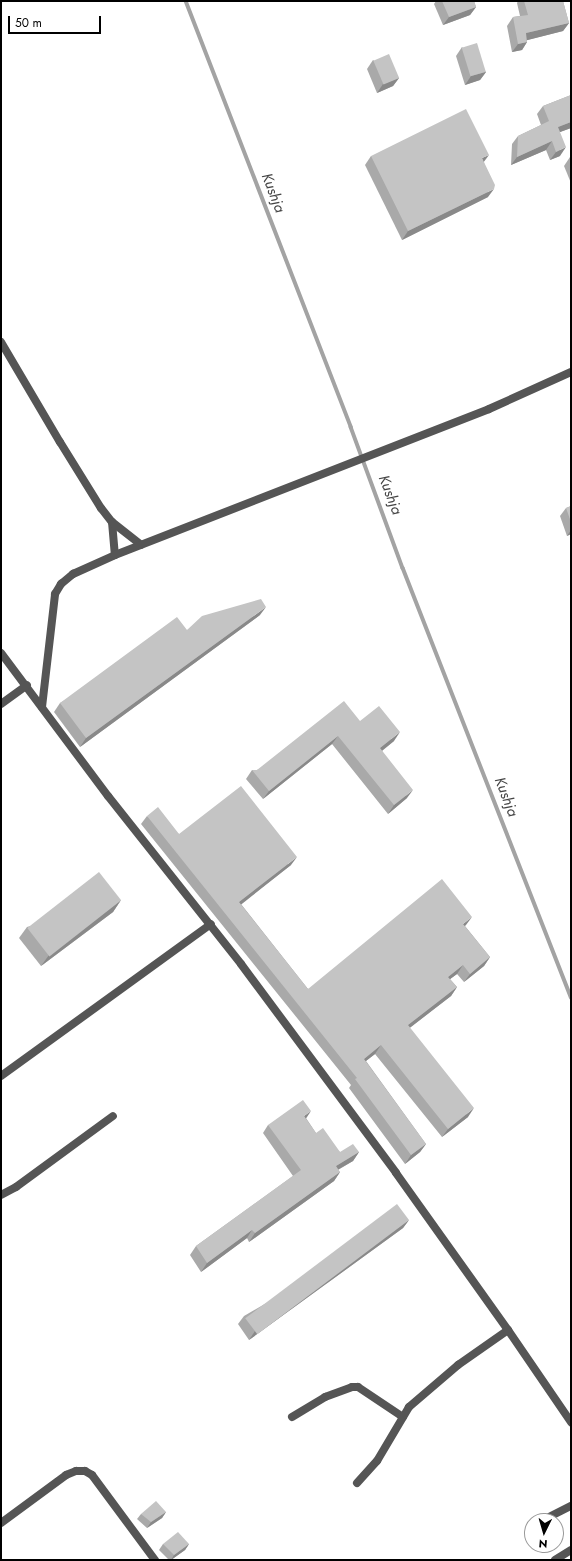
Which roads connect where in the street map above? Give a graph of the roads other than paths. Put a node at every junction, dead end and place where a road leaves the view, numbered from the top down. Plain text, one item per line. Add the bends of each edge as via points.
1 (1, 342) edge
2 (571, 372) edge
3 (112, 522) junction
4 (141, 545) junction
5 (116, 555) junction
6 (1, 653) edge
7 (27, 685) junction
8 (1, 704) edge
9 (42, 707) junction
10 (211, 924) junction
11 (1, 1076) edge
12 (113, 1116) dead end
13 (1, 1195) edge
14 (508, 1330) junction
15 (403, 1417) junction
16 (292, 1418) dead end
17 (571, 1422) edge
18 (358, 1482) dead end
19 (571, 1506) edge
20 (557, 1513) edge
21 (1, 1523) edge
22 (571, 1550) edge
23 (154, 1560) edge
24 (555, 1560) edge

1 - 3 street via 60,442
2 - 4 street via 489,409
3 - 4 street
3 - 5 street
4 - 5 street
5 - 9 street via 73,574 61,584 55,594
6 - 7 street
7 - 8 street
7 - 9 street
9 - 10 street via 108,796
10 - 11 street
10 - 14 street via 396,1173
12 - 13 street via 16,1187
14 - 15 street via 458,1365 409,1407
14 - 17 street
15 - 16 street via 358,1387 352,1387 325,1397
15 - 18 street via 377,1461
19 - 20 street
21 - 23 street via 66,1474 85,1471 92,1475
22 - 24 street

